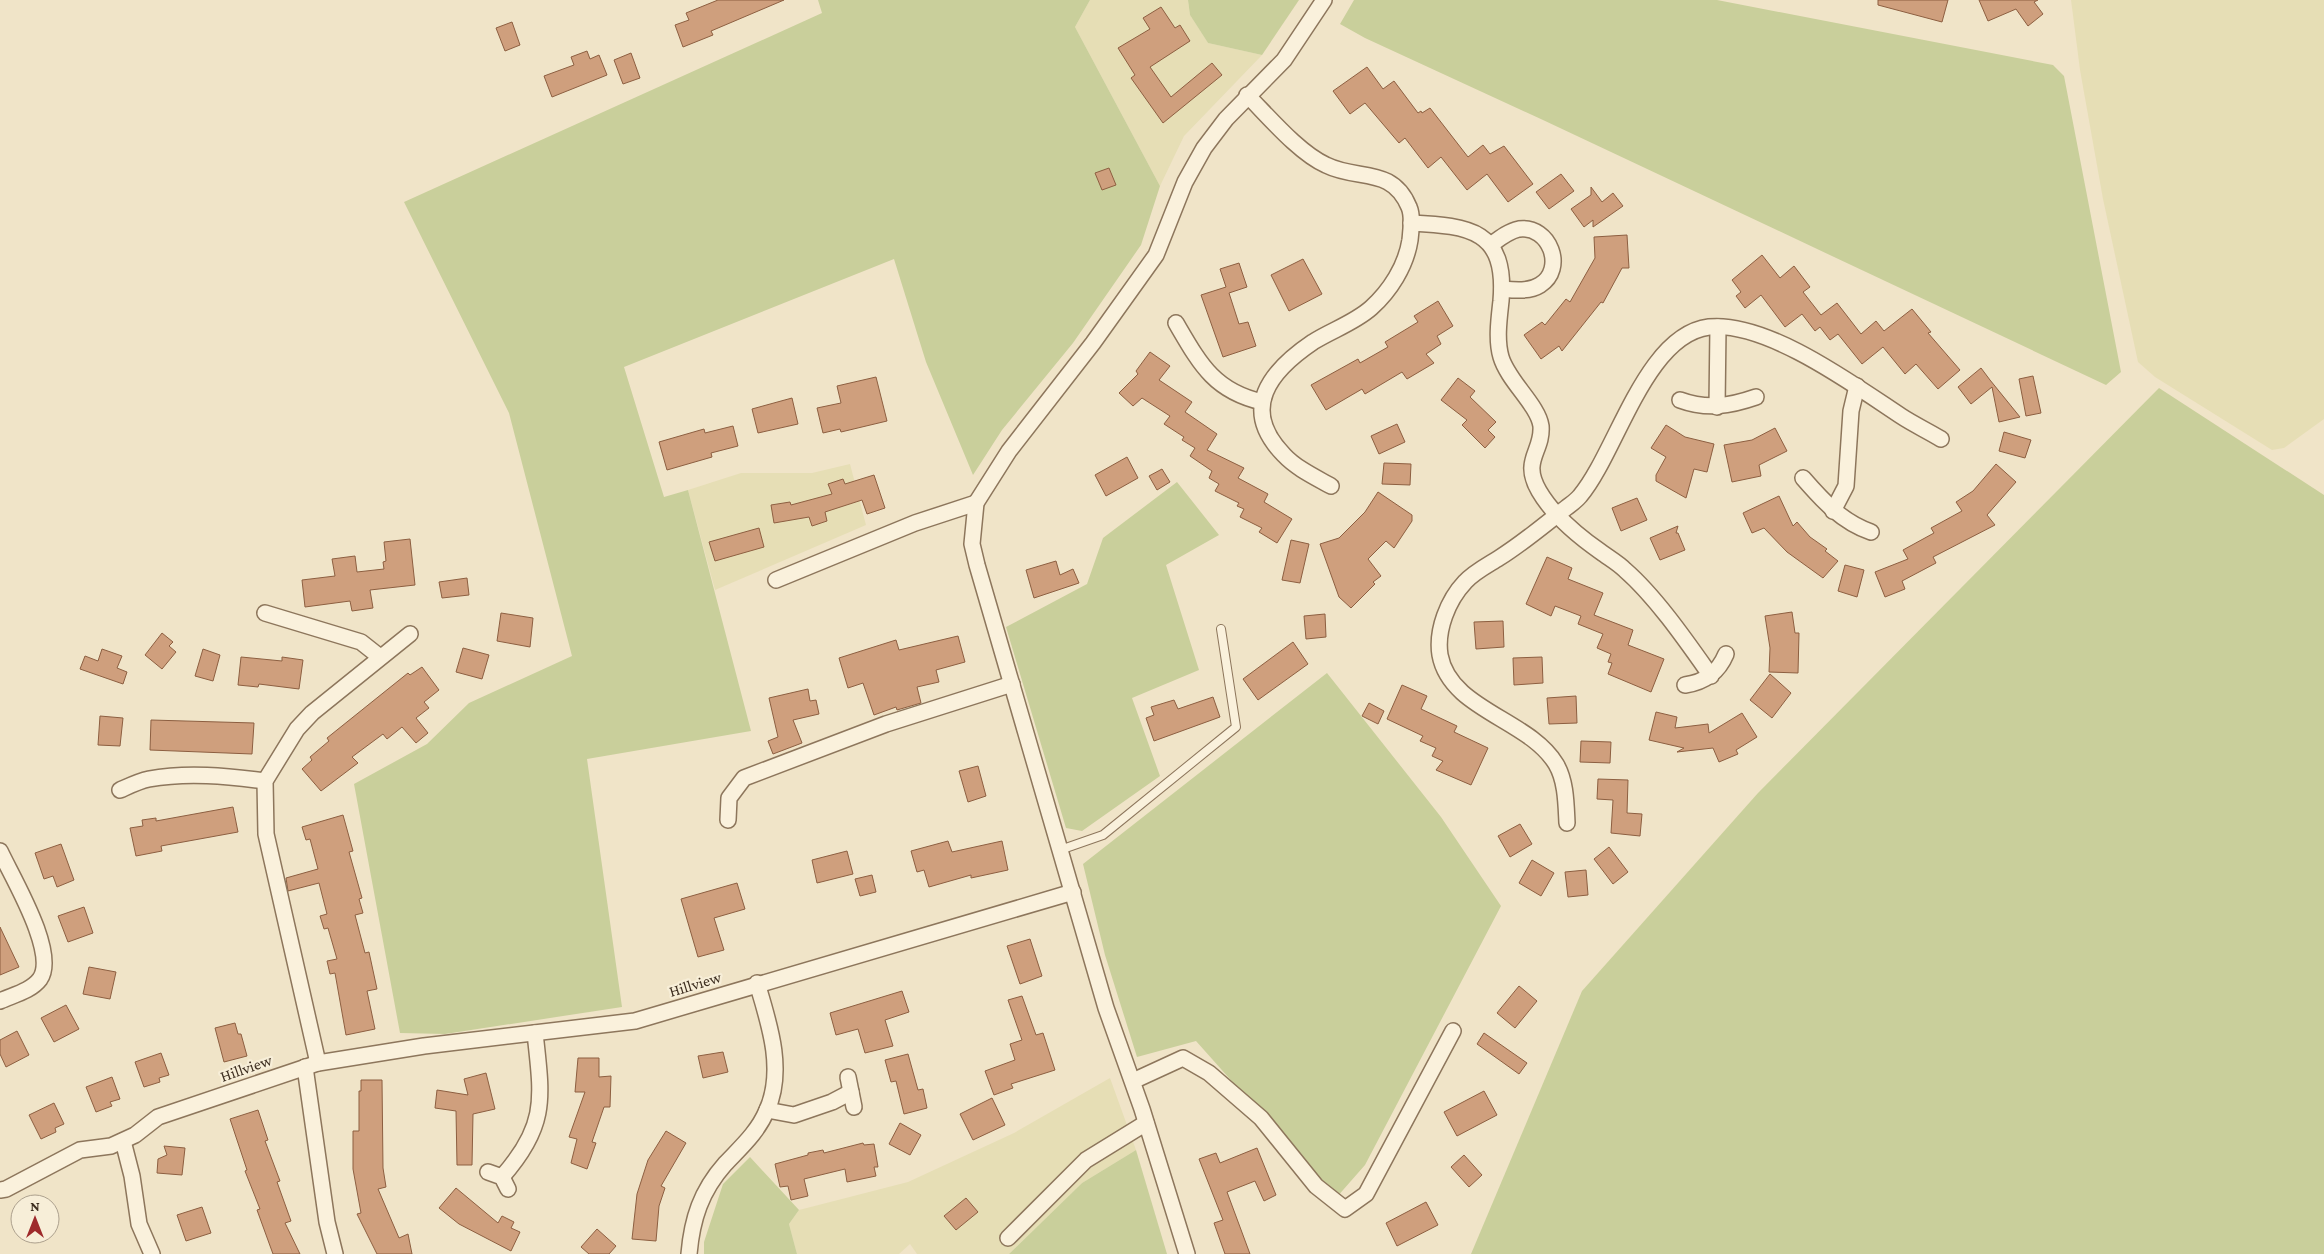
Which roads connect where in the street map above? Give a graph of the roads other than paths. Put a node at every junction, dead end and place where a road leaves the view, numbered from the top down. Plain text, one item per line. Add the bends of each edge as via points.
1 (1324, 0) edge
2 (1247, 95) junction
3 (1411, 223) junction
4 (1492, 244) junction
5 (1502, 289) junction
6 (1176, 323) dead end
7 (1718, 327) junction
8 (1857, 386) junction
9 (1756, 397) dead end
10 (1680, 400) dead end
11 (1262, 402) junction
12 (1717, 407) junction
13 (1941, 439) dead end
14 (1803, 478) dead end
15 (1331, 486) dead end
16 (976, 503) junction
17 (1834, 511) junction
18 (1558, 515) junction
19 (1871, 532) dead end
20 (776, 580) dead end
21 (265, 613) dead end
22 (1221, 629) dead end
23 (410, 634) dead end
24 (1726, 654) dead end
25 (380, 657) junction
26 (1711, 676) junction
27 (1012, 684) junction
28 (1685, 686) dead end
29 (265, 781) junction
30 (120, 790) dead end
31 (728, 820) dead end
32 (1567, 823) dead end
33 (1060, 850) junction
34 (0, 851) edge
35 (1072, 892) junction
36 (757, 983) junction
37 (0, 1001) edge
38 (1453, 1031) dead end
39 (535, 1033) junction
40 (311, 1065) junction
41 (1133, 1081) junction
42 (854, 1107) dead end
43 (768, 1110) junction
44 (1146, 1124) junction
45 (123, 1140) junction
46 (499, 1179) dead end
47 (0, 1190) edge
48 (1008, 1238) dead end
49 (152, 1254) edge
50 (335, 1254) edge
51 (689, 1254) edge
52 (1187, 1254) edge

1 - 2 street via 1284,60
2 - 3 street via 1283,131 1326,166 1387,180 1400,191 1410,208
2 - 16 street via 1226,118 1196,161 1156,255 1009,451
3 - 4 street via 1463,229
3 - 11 street via 1409,247 1402,266 1382,298 1356,319 1313,342 1286,364 1264,391
4 - 5 street via 1499,260
4 - 5 street via 1508,233 1529,229 1538,232 1551,247 1551,271 1540,286
5 - 18 street via 1501,357 1537,415 1540,436 1531,471 1541,494
6 - 11 street via 1196,358 1216,381 1236,394
7 - 8 street via 1747,331 1774,341
7 - 12 street
7 - 18 street via 1690,334 1662,357 1645,379 1593,480 1578,499
8 - 13 street via 1903,418
8 - 17 street via 1846,486
9 - 12 street
10 - 12 street via 1695,406
11 - 15 street via 1268,432 1279,450 1294,464
14 - 17 street
16 - 20 street via 915,523
16 - 27 street via 972,544
17 - 19 street via 1856,527
18 - 26 street via 1625,569
18 - 32 street via 1466,580 1454,596 1440,631 1440,654 1445,671 1459,689 1529,735 1556,764 1565,794
21 - 25 street via 361,642
22 - 33 lane via 1236,727 1103,835
23 - 25 street
24 - 26 street
25 - 29 street via 297,729
26 - 28 street
27 - 31 street via 886,724 744,778 729,798
27 - 33 street
29 - 30 street via 221,776 172,776 147,779
29 - 40 street via 266,834
33 - 35 street
34 - 37 street via 36,928 44,956 41,978 31,988
35 - 36 street, Hillview
35 - 41 street via 1106,1008
36 - 39 street, Hillview via 635,1020
36 - 43 street via 774,1050 775,1074
38 - 41 street via 1366,1194 1345,1209 1316,1186 1261,1118 1209,1073 1183,1058
39 - 40 street, Hillview via 424,1046
39 - 46 street via 540,1109 521,1155
40 - 45 street, Hillview via 158,1118 135,1136
40 - 50 street via 327,1222
41 - 44 street
42 - 43 street via 849,1084 832,1102 794,1115
43 - 51 street via 712,1181 698,1204
44 - 48 street via 1086,1160
44 - 52 street
45 - 47 street, Hillview via 111,1146 80,1150
45 - 49 street via 139,1224

